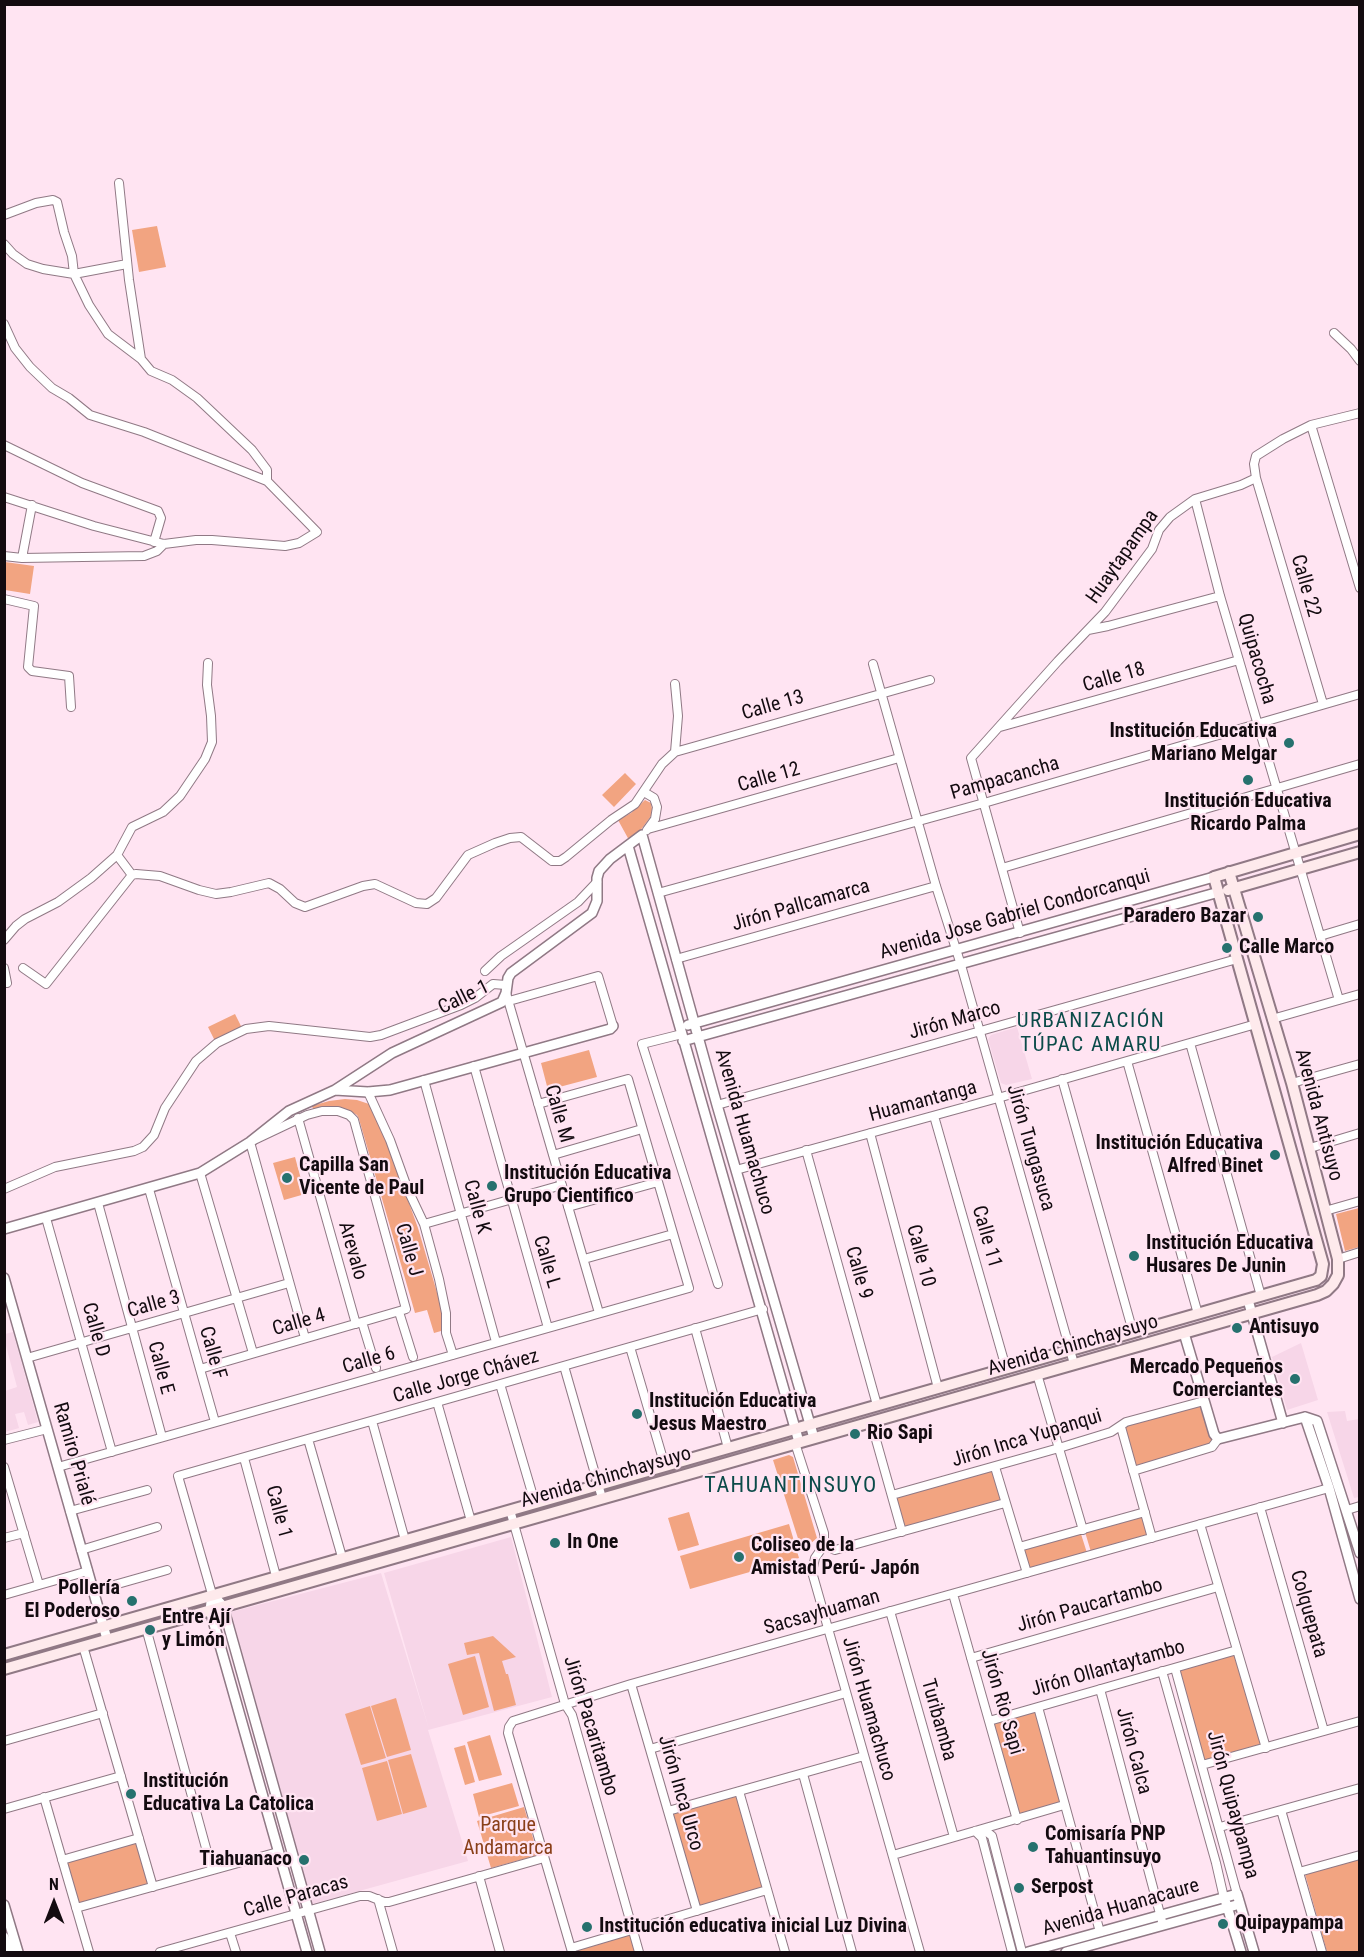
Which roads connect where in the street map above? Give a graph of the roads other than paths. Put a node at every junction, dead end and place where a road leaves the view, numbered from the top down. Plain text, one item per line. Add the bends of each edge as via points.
1 (119, 183) dead end
2 (4, 215) edge
3 (4, 244) edge
4 (128, 264) junction
5 (74, 274) junction
6 (4, 324) edge
7 (1334, 333) dead end
8 (141, 359) junction
9 (1359, 361) edge
10 (1359, 413) edge
11 (1311, 425) junction
12 (4, 445) edge
13 (1256, 478) junction
14 (267, 481) junction
15 (4, 496) edge
16 (1195, 499) junction
17 (32, 505) junction
18 (154, 542) junction
19 (164, 544) junction
20 (4, 556) edge
21 (22, 558) junction
22 (1359, 588) edge
23 (1220, 596) junction
24 (4, 599) edge
25 (1088, 630) junction
26 (1239, 660) junction
27 (208, 663) dead end
28 (873, 664) dead end
29 (930, 680) dead end
30 (675, 684) dead end
31 (881, 693) junction
32 (1359, 694) edge
33 (1323, 704) junction
34 (71, 707) dead end
35 (1258, 724) junction
36 (998, 727) junction
37 (675, 752) junction
38 (899, 758) junction
39 (1359, 764) edge
40 (1276, 788) junction
41 (644, 792) junction
42 (984, 803) junction
43 (917, 821) junction
44 (645, 832) junction
45 (1359, 834) edge
46 (628, 846) junction
47 (1295, 852) junction
48 (1359, 852) edge
49 (117, 855) junction
50 (1002, 868) junction
51 (1300, 869) junction
52 (1228, 872) junction
53 (132, 875) junction
54 (1215, 877) junction
55 (597, 882) junction
56 (936, 886) junction
57 (1234, 888) junction
58 (1219, 892) junction
59 (658, 893) junction
60 (1359, 924) edge
61 (1020, 933) junction
62 (1320, 936) junction
63 (4, 940) edge
64 (957, 951) junction
65 (676, 959) junction
66 (1237, 959) junction
67 (961, 965) junction
68 (4, 968) edge
69 (23, 968) dead end
70 (485, 971) dead end
71 (7, 983) dead end
72 (507, 993) junction
73 (1359, 994) edge
74 (1339, 1000) junction
75 (1272, 1019) junction
76 (694, 1024) junction
77 (1256, 1024) junction
78 (613, 1026) joint
79 (979, 1031) junction
80 (682, 1034) junction
81 (698, 1037) junction
82 (1190, 1043) junction
83 (524, 1052) junction
84 (1127, 1061) junction
85 (1359, 1064) edge
86 (474, 1066) junction
87 (1062, 1079) junction
88 (424, 1080) junction
89 (1292, 1083) junction
90 (335, 1090) junction
91 (368, 1092) junction
92 (998, 1098) junction
93 (538, 1104) junction
94 (717, 1105) junction
95 (934, 1116) junction
96 (298, 1118) junction
97 (642, 1130) junction
98 (870, 1133) junction
99 (1359, 1133) edge
100 (249, 1142) junction
101 (1310, 1148) junction
102 (806, 1150) junction
103 (553, 1155) junction
104 (736, 1170) junction
105 (200, 1173) junction
106 (657, 1182) junction
107 (562, 1185) junction
108 (4, 1189) edge
109 (149, 1189) junction
110 (511, 1200) junction
111 (1359, 1201) edge
112 (98, 1203) junction
113 (568, 1207) junction
114 (1325, 1210) junction
115 (460, 1214) junction
116 (46, 1218) junction
117 (424, 1224) junction
118 (4, 1229) edge
119 (673, 1234) junction
120 (1359, 1252) edge
121 (584, 1259) junction
122 (1338, 1259) junction
123 (4, 1278) edge
124 (289, 1283) junction
125 (718, 1284) dead end
126 (1261, 1296) junction
127 (237, 1298) junction
128 (1248, 1300) junction
129 (763, 1309) junction
130 (402, 1310) junction
131 (184, 1313) junction
132 (599, 1313) junction
133 (1198, 1314) junction
134 (1252, 1314) junction
135 (358, 1323) junction
136 (132, 1328) junction
137 (548, 1328) junction
138 (695, 1328) junction
139 (1133, 1332) junction
140 (1184, 1333) junction
141 (305, 1338) junction
142 (496, 1342) junction
143 (81, 1343) junction
144 (630, 1347) junction
145 (1070, 1350) junction
146 (253, 1353) junction
147 (453, 1355) junction
148 (413, 1357) dead end
149 (27, 1358) junction
150 (1074, 1364) junction
151 (564, 1366) junction
152 (376, 1368) dead end
153 (1006, 1368) junction
154 (200, 1369) junction
155 (1037, 1374) junction
156 (500, 1384) junction
157 (938, 1388) junction
158 (1204, 1401) junction
159 (437, 1402) junction
160 (877, 1405) junction
161 (1305, 1418) junction
162 (372, 1421) junction
163 (215, 1422) junction
164 (871, 1422) junction
165 (1283, 1423) junction
166 (810, 1424) junction
167 (1120, 1427) junction
168 (796, 1428) junction
169 (47, 1429) junction
170 (162, 1437) junction
171 (814, 1438) junction
172 (308, 1439) junction
173 (1218, 1439) junction
174 (4, 1440) edge
175 (797, 1443) junction
176 (729, 1448) junction
177 (1059, 1448) junction
178 (112, 1452) junction
179 (244, 1458) junction
180 (665, 1466) junction
181 (4, 1467) edge
182 (58, 1467) junction
183 (995, 1467) junction
184 (1133, 1471) junction
185 (599, 1485) junction
186 (1329, 1488) junction
187 (147, 1490) dead end
188 (8, 1493) edge
189 (892, 1495) junction
190 (602, 1498) junction
191 (535, 1503) junction
192 (1005, 1503) junction
193 (1359, 1506) edge
194 (1260, 1507) junction
195 (510, 1510) junction
196 (1347, 1510) junction
197 (70, 1511) junction
198 (1145, 1512) junction
199 (471, 1521) junction
200 (514, 1523) junction
201 (1200, 1524) junction
202 (158, 1527) dead end
203 (1083, 1530) junction
204 (902, 1532) junction
205 (24, 1533) junction
206 (4, 1538) edge
207 (1152, 1538) junction
208 (405, 1540) junction
209 (824, 1545) junction
210 (1019, 1547) junction
211 (81, 1550) junction
212 (1359, 1553) edge
213 (342, 1557) junction
214 (167, 1570) dead end
215 (87, 1571) junction
216 (1027, 1573) junction
217 (276, 1576) junction
218 (39, 1585) junction
219 (1218, 1587) junction
220 (93, 1591) junction
221 (4, 1594) edge
222 (212, 1594) junction
223 (953, 1594) junction
224 (1359, 1599) edge
225 (223, 1606) junction
226 (210, 1610) junction
227 (891, 1611) junction
228 (103, 1627) junction
229 (146, 1628) junction
230 (828, 1629) junction
231 (107, 1639) junction
232 (83, 1646) junction
233 (1237, 1650) junction
234 (4, 1655) edge
235 (971, 1658) junction
236 (1175, 1668) junction
237 (4, 1669) edge
238 (1162, 1671) junction
239 (631, 1684) junction
240 (1100, 1689) junction
241 (846, 1694) junction
242 (565, 1704) junction
243 (1038, 1707) junction
244 (102, 1713) junction
245 (989, 1721) junction
246 (1359, 1721) edge
247 (1324, 1731) junction
248 (4, 1741) edge
249 (1266, 1748) junction
250 (650, 1749) junction
251 (864, 1756) junction
252 (1202, 1765) junction
253 (803, 1773) junction
254 (121, 1776) junction
255 (1359, 1788) edge
256 (739, 1791) junction
257 (44, 1797) junction
258 (1064, 1805) junction
259 (4, 1809) edge
260 (1281, 1810) junction
261 (668, 1811) junction
262 (1017, 1820) junction
263 (1220, 1827) junction
264 (984, 1829) junction
265 (975, 1832) junction
266 (954, 1837) junction
267 (139, 1838) junction
268 (278, 1852) junction
269 (893, 1855) junction
270 (1359, 1855) edge
271 (544, 1858) junction
272 (62, 1860) junction
273 (213, 1870) junction
274 (1299, 1872) junction
275 (479, 1876) junction
276 (153, 1887) junction
277 (767, 1890) junction
278 (378, 1899) junction
279 (1239, 1899) junction
280 (1225, 1902) junction
281 (4, 1905) edge
282 (76, 1908) junction
283 (697, 1911) junction
284 (308, 1912) junction
285 (296, 1915) junction
286 (1160, 1915) junction
287 (1163, 1925) junction
288 (632, 1930) junction
289 (1100, 1932) junction
290 (230, 1933) junction
291 (4, 1937) edge
292 (571, 1950) edge
293 (785, 1952) edge
294 (9, 1953) edge
295 (18, 1953) edge
296 (89, 1953) edge
297 (160, 1953) edge
298 (236, 1953) edge
299 (307, 1953) edge
300 (320, 1953) edge
301 (393, 1953) edge
302 (500, 1953) edge
303 (639, 1953) edge
304 (852, 1953) edge
305 (920, 1953) edge
306 (1012, 1953) edge
307 (1022, 1953) edge
308 (1028, 1953) edge
309 (1066, 1953) edge
310 (1241, 1953) edge
311 (1254, 1953) edge
312 (1322, 1953) edge

1 - 4 street
2 - 5 street via 36,203 57,202
3 - 5 street via 27,264
4 - 5 street
4 - 8 street
5 - 8 street via 108,333
6 - 14 street via 15,348 30,367 90,415
7 - 9 street
8 - 14 street via 152,371 197,398 252,450 267,470
10 - 11 street
11 - 13 street via 1256,456
11 - 22 street
12 - 18 street via 82,483 158,511 161,518
13 - 16 street, Huaytapampa
13 - 33 street, Calle 22
14 - 19 street via 317,532 285,546 212,540
15 - 17 street
16 - 23 street, Quipacocha
16 - 25 street, Huaytapampa via 1159,530 1139,568
17 - 18 street
17 - 21 street
18 - 19 street
19 - 21 street via 144,556
20 - 21 street
23 - 25 street
23 - 26 street, Quipacocha
24 - 34 street via 33,606 28,667 32,671 69,676
25 - 36 street, Huaytapampa
26 - 35 street, Quipacocha
26 - 36 street, Calle 18
27 - 49 street via 213,733 210,750 180,796 163,812 132,827
28 - 31 street, Jirón Tungasuca
29 - 31 street, Calle 13
30 - 37 street
31 - 37 street, Calle 13
31 - 38 street, Jirón Tungasuca
32 - 33 street, Pampacancha
33 - 35 street, Pampacancha
35 - 40 street, Quipacocha
35 - 42 street, Pampacancha
36 - 42 street, Huaytapampa via 971,759
37 - 41 street
38 - 43 street, Jirón Tungasuca
38 - 44 street, Calle 12
39 - 40 street
40 - 47 street, Quipacocha
40 - 50 street
41 - 44 street via 654,798 657,807 655,819
41 - 53 street via 630,809 560,861 552,861 521,837 478,849 427,904 416,903 375,884 305,907 269,883 216,894 160,876
42 - 43 street, Pampacancha
42 - 50 street
43 - 56 street, Jirón Tungasuca
43 - 59 street, Pampacancha
44 - 46 street, Calle 1
44 - 59 street, Avenida Huamachuco
45 - 47 main road, Avenida Jose Gabriel Condorcanqui
46 - 55 street, Calle 1 via 604,865
46 - 80 street, Avenida Huamachuco
47 - 51 street, Quipacocha
47 - 52 main road, Avenida Jose Gabriel Condorcanqui
48 - 51 main road, Avenida Jose Gabriel Condorcanqui
49 - 53 street
49 - 63 street via 68,896 16,926
50 - 61 street
51 - 57 main road, Avenida Jose Gabriel Condorcanqui
51 - 62 street, Quipacocha
52 - 54 main road, Avenida Jose Gabriel Condorcanqui
52 - 57 main road, Avenida Antisuyo
53 - 69 street via 46,984
54 - 58 main road, Avenida Antisuyo
54 - 61 street, Avenida Jose Gabriel Condorcanqui
55 - 70 street via 578,902
55 - 72 street, Calle 1 via 597,901 592,913 516,969 508,978
56 - 64 street, Jirón Tungasuca
56 - 65 street, Jirón Pallcamarca
57 - 58 main road, Avenida Jose Gabriel Condorcanqui
57 - 75 main road, Avenida Antisuyo
58 - 66 main road, Avenida Antisuyo
58 - 67 street, Avenida Jose Gabriel Condorcanqui
59 - 65 street, Avenida Huamachuco
60 - 62 street
61 - 64 street, Avenida Jose Gabriel Condorcanqui
62 - 74 street, Quipacocha
64 - 67 street, Jirón Tungasuca
64 - 76 street, Avenida Jose Gabriel Condorcanqui
65 - 76 street, Avenida Huamachuco
66 - 77 main road, Avenida Antisuyo
66 - 79 street, Jirón Marco
67 - 79 street, Jirón Tungasuca
67 - 81 street, Avenida Jose Gabriel Condorcanqui
68 - 71 street
72 - 78 street via 598,976
72 - 83 street, Calle M
72 - 90 street, Calle 1 via 498,1005 380,1059
72 - 108 street via 493,984 461,1005 381,1035 362,1037 269,1026 246,1029 217,1043 196,1061 165,1108 154,1135 143,1147 55,1167
73 - 74 street
74 - 75 street
75 - 89 main road, Avenida Antisuyo
76 - 80 street, Avenida Jose Gabriel Condorcanqui
76 - 81 street, Avenida Huamachuco
77 - 82 street, Huamantanga
77 - 126 main road, Avenida Antisuyo via 1323,1264 1316,1280
78 - 83 street, Calle 1
79 - 92 street, Jirón Tungasuca
79 - 94 street, Jirón Marco
80 - 81 street, Avenida Jose Gabriel Condorcanqui
80 - 125 street via 642,1044
80 - 129 street, Avenida Huamachuco
81 - 94 street, Avenida Huamachuco
82 - 84 street, Huamantanga
82 - 126 street
83 - 86 street, Calle 1
83 - 93 street, Calle M
84 - 87 street, Huamantanga
84 - 133 street
85 - 89 street
86 - 88 street, Calle 1
86 - 110 street, Calle L
87 - 92 street, Huamantanga
87 - 139 street
88 - 91 street, Calle 1
88 - 115 street, Calle K
89 - 101 main road, Avenida Antisuyo
90 - 91 street, Calle 1
90 - 100 street, Calle 1 via 289,1112
91 - 117 street
92 - 95 street, Huamantanga
92 - 145 street, Jirón Tungasuca
93 - 97 street via 627,1079
93 - 103 street, Calle M
94 - 104 street, Avenida Huamachuco
95 - 98 street, Huamantanga
95 - 153 street, Calle 11
96 - 100 street
96 - 130 street, Calle J via 330,1111 345,1113 354,1120
96 - 135 street, Arevalo
97 - 103 street
97 - 106 street
98 - 102 street, Huamantanga
98 - 157 street, Calle 10
99 - 101 street
100 - 105 street, Calle 1
100 - 124 street
101 - 114 main road, Avenida Antisuyo
102 - 104 street, Huamantanga
102 - 160 street, Calle 9
103 - 107 street, Calle M
104 - 166 street, Avenida Huamachuco
105 - 109 street, Calle 1
105 - 127 street
106 - 113 street
106 - 119 street
107 - 110 street
107 - 113 street, Calle M
109 - 112 street, Calle 1
109 - 131 street, Calle F
110 - 115 street
110 - 137 street, Calle L
111 - 114 street
112 - 116 street, Calle 1
112 - 136 street, Calle E
113 - 121 street, Calle M
114 - 122 main road, Avenida Antisuyo
115 - 117 street
115 - 142 street, Calle K
116 - 118 street, Calle 1
116 - 143 street, Calle D
117 - 147 street
119 - 121 street
119 - 132 street, Calle 6 via 689,1288
120 - 122 street
121 - 132 street, Calle M
122 - 134 main road, Avenida Antisuyo via 1338,1275 1326,1291
123 - 149 street, Ramiro Prialé
124 - 127 street, Calle 3
124 - 141 street
126 - 128 main road, Avenida Antisuyo
127 - 131 street, Calle 3
127 - 146 street
128 - 133 main road, Avenida Chinchaysuyo
128 - 134 street
129 - 138 street, Calle Jorge Chávez
129 - 168 street, Avenida Huamachuco
130 - 135 street, Calle 4
130 - 148 street
131 - 136 street, Calle 3
131 - 154 street, Calle F
132 - 137 street, Calle 6
133 - 139 main road, Avenida Chinchaysuyo
134 - 140 main road, Avenida Chinchaysuyo
134 - 165 street
135 - 141 street, Calle 4
135 - 152 street, Arevalo
136 - 143 street, Calle 3
136 - 170 street, Calle E
137 - 142 street, Calle 6
138 - 144 street, Calle Jorge Chávez
138 - 176 street
139 - 145 main road, Avenida Chinchaysuyo
140 - 150 main road, Avenida Chinchaysuyo
140 - 158 street
141 - 146 street, Calle 4
142 - 147 street, Calle 6
143 - 149 street, Calle 3
143 - 178 street, Calle D
144 - 151 street, Calle Jorge Chávez
144 - 180 street
145 - 150 street, Jirón Tungasuca
145 - 153 main road, Avenida Chinchaysuyo
146 - 154 street, Calle 4
147 - 163 street, Calle 6
149 - 169 street, Ramiro Prialé
150 - 155 main road, Avenida Chinchaysuyo
151 - 156 street, Calle Jorge Chávez
151 - 185 street
153 - 157 main road, Avenida Chinchaysuyo
154 - 163 street, Calle F
155 - 164 main road, Avenida Chinchaysuyo
155 - 177 street
156 - 159 street, Calle Jorge Chávez
156 - 191 street
157 - 160 main road, Avenida Chinchaysuyo
158 - 167 street, Jirón Inca Yupanqui via 1126,1422
158 - 173 street
159 - 162 street, Calle Jorge Chávez
159 - 199 street
160 - 166 main road, Avenida Chinchaysuyo
161 - 165 street
161 - 186 street
161 - 196 street via 1318,1423
162 - 172 street, Calle Jorge Chávez
162 - 208 street
163 - 170 street, Calle 6
164 - 171 main road, Avenida Chinchaysuyo
164 - 189 street
165 - 173 street
166 - 168 main road, Avenida Chinchaysuyo
166 - 171 street, Avenida Huamachuco
167 - 177 street, Jirón Inca Yupanqui
167 - 184 street
168 - 175 street, Avenida Huamachuco
168 - 176 main road, Avenida Chinchaysuyo
169 - 174 street
169 - 182 street, Ramiro Prialé
170 - 178 street, Calle 6
171 - 175 main road, Avenida Chinchaysuyo
172 - 179 street, Calle Jorge Chávez
172 - 213 street
173 - 184 street via 1212,1447
175 - 190 main road, Avenida Chinchaysuyo
175 - 209 street via 824,1533
176 - 180 main road, Avenida Chinchaysuyo
177 - 183 street, Jirón Inca Yupanqui
177 - 203 street
178 - 182 street, Calle 6
179 - 217 street, Calle 1
179 - 222 street, Calle Jorge Chávez via 178,1476
180 - 185 main road, Avenida Chinchaysuyo
181 - 188 street
182 - 197 street, Ramiro Prialé
183 - 189 street, Jirón Inca Yupanqui
183 - 192 street
184 - 198 street
185 - 190 street
185 - 191 main road, Avenida Chinchaysuyo
186 - 194 street, Sacsayhuaman
186 - 224 street
187 - 197 street
188 - 205 street
189 - 204 street
190 - 200 main road, Avenida Chinchaysuyo
191 - 195 main road, Avenida Chinchaysuyo
192 - 204 street
192 - 210 street
193 - 196 street
194 - 201 street, Sacsayhuaman
194 - 247 street, Colquepata
195 - 199 main road, Avenida Chinchaysuyo
195 - 200 street, Jirón Pacaritambo
196 - 212 street
197 - 211 street, Ramiro Prialé
198 - 203 street
198 - 207 street
199 - 208 main road, Avenida Chinchaysuyo
200 - 225 main road, Avenida Chinchaysuyo
200 - 242 street, Jirón Pacaritambo
201 - 207 street, Sacsayhuaman
201 - 219 street
202 - 211 street
203 - 210 street
204 - 209 street via 835,1550
205 - 206 street
205 - 218 street
207 - 216 street, Sacsayhuaman
208 - 213 main road, Avenida Chinchaysuyo
209 - 230 street, Jirón Huamachuco via 812,1572
210 - 216 street
211 - 215 street, Ramiro Prialé
213 - 217 main road, Avenida Chinchaysuyo
214 - 220 street
215 - 218 street
215 - 220 street, Ramiro Prialé
216 - 223 street, Sacsayhuaman
217 - 222 main road, Avenida Chinchaysuyo
218 - 221 street
219 - 233 street
219 - 235 street, Jirón Paucartambo
220 - 228 street, Ramiro Prialé
222 - 225 street
222 - 226 street
222 - 228 main road, Avenida Chinchaysuyo
223 - 227 street, Sacsayhuaman
223 - 235 street, Jirón Rio Sapi
225 - 226 main road, Avenida Chinchaysuyo
225 - 284 street
226 - 229 main road, Avenida Chinchaysuyo
226 - 268 street
227 - 230 street, Sacsayhuaman
227 - 266 street, Turibamba
228 - 231 street, Ramiro Prialé
228 - 234 main road, Avenida Chinchaysuyo
229 - 231 main road, Avenida Chinchaysuyo
229 - 273 street
230 - 239 street, Sacsayhuaman
230 - 241 street, Jirón Huamachuco
231 - 232 main road, Avenida Chinchaysuyo
232 - 237 main road, Avenida Chinchaysuyo
232 - 244 street
233 - 236 street, Jirón Ollantaytambo
233 - 249 street
235 - 245 street, Jirón Rio Sapi
236 - 238 street, Jirón Ollantaytambo
236 - 252 street, Jirón Quipaypampa
238 - 240 street, Jirón Ollantaytambo
238 - 280 street, Avenida Huanacaure
239 - 242 street, Sacsayhuaman
239 - 250 street, Jirón Inca Urco
240 - 243 street, Jirón Ollantaytambo
240 - 286 street, Jirón Calca
241 - 250 street
241 - 251 street, Jirón Huamachuco
242 - 271 street, Sacsayhuaman via 513,1721 508,1733
242 - 288 street, Jirón Pacaritambo via 572,1714
243 - 245 street, Jirón Ollantaytambo
243 - 258 street, Jirón Rio Sapi
244 - 248 street
244 - 254 street
245 - 262 street, Jirón Rio Sapi
246 - 247 street
247 - 249 street
249 - 252 street
250 - 261 street, Jirón Inca Urco
251 - 253 street
251 - 269 street, Jirón Huamachuco
252 - 263 street, Jirón Quipaypampa
253 - 256 street
253 - 304 street
254 - 257 street
254 - 267 street
255 - 260 street
256 - 261 street
256 - 277 street
257 - 259 street
257 - 272 street
258 - 262 street
258 - 289 street, Jirón Rio Sapi
260 - 263 street
260 - 274 street
261 - 283 street, Jirón Inca Urco
262 - 264 street
263 - 279 street, Jirón Quipaypampa
264 - 265 street
264 - 307 street via 992,1836
265 - 266 street
265 - 306 street via 982,1838
266 - 269 street
267 - 272 street
267 - 276 street
268 - 273 street
268 - 285 street
269 - 305 street, Jirón Huamachuco
270 - 274 street
271 - 275 street, Calle Paracas
271 - 292 street
272 - 282 street
273 - 276 street
274 - 312 street
275 - 278 street, Calle Paracas via 389,1902
275 - 302 street
276 - 282 street
277 - 283 street
277 - 293 street
278 - 284 street, Calle Paracas via 360,1896
278 - 301 street
279 - 280 street, Avenida Huanacaure
279 - 311 street, Jirón Quipaypampa
280 - 286 street, Avenida Huanacaure
280 - 287 street, Avenida Huanacaure
280 - 310 street, Jirón Quipaypampa
281 - 295 street
282 - 296 street
283 - 288 street
284 - 285 street, Calle Paracas
284 - 300 street
285 - 290 street, Calle Paracas
285 - 299 street
286 - 287 street, Jirón Calca
286 - 289 street, Avenida Huanacaure
287 - 309 street, Avenida Huanacaure
288 - 292 street
288 - 303 street, Jirón Pacaritambo
289 - 308 street, Avenida Huanacaure
290 - 297 street, Calle Paracas
290 - 298 street
291 - 294 street

